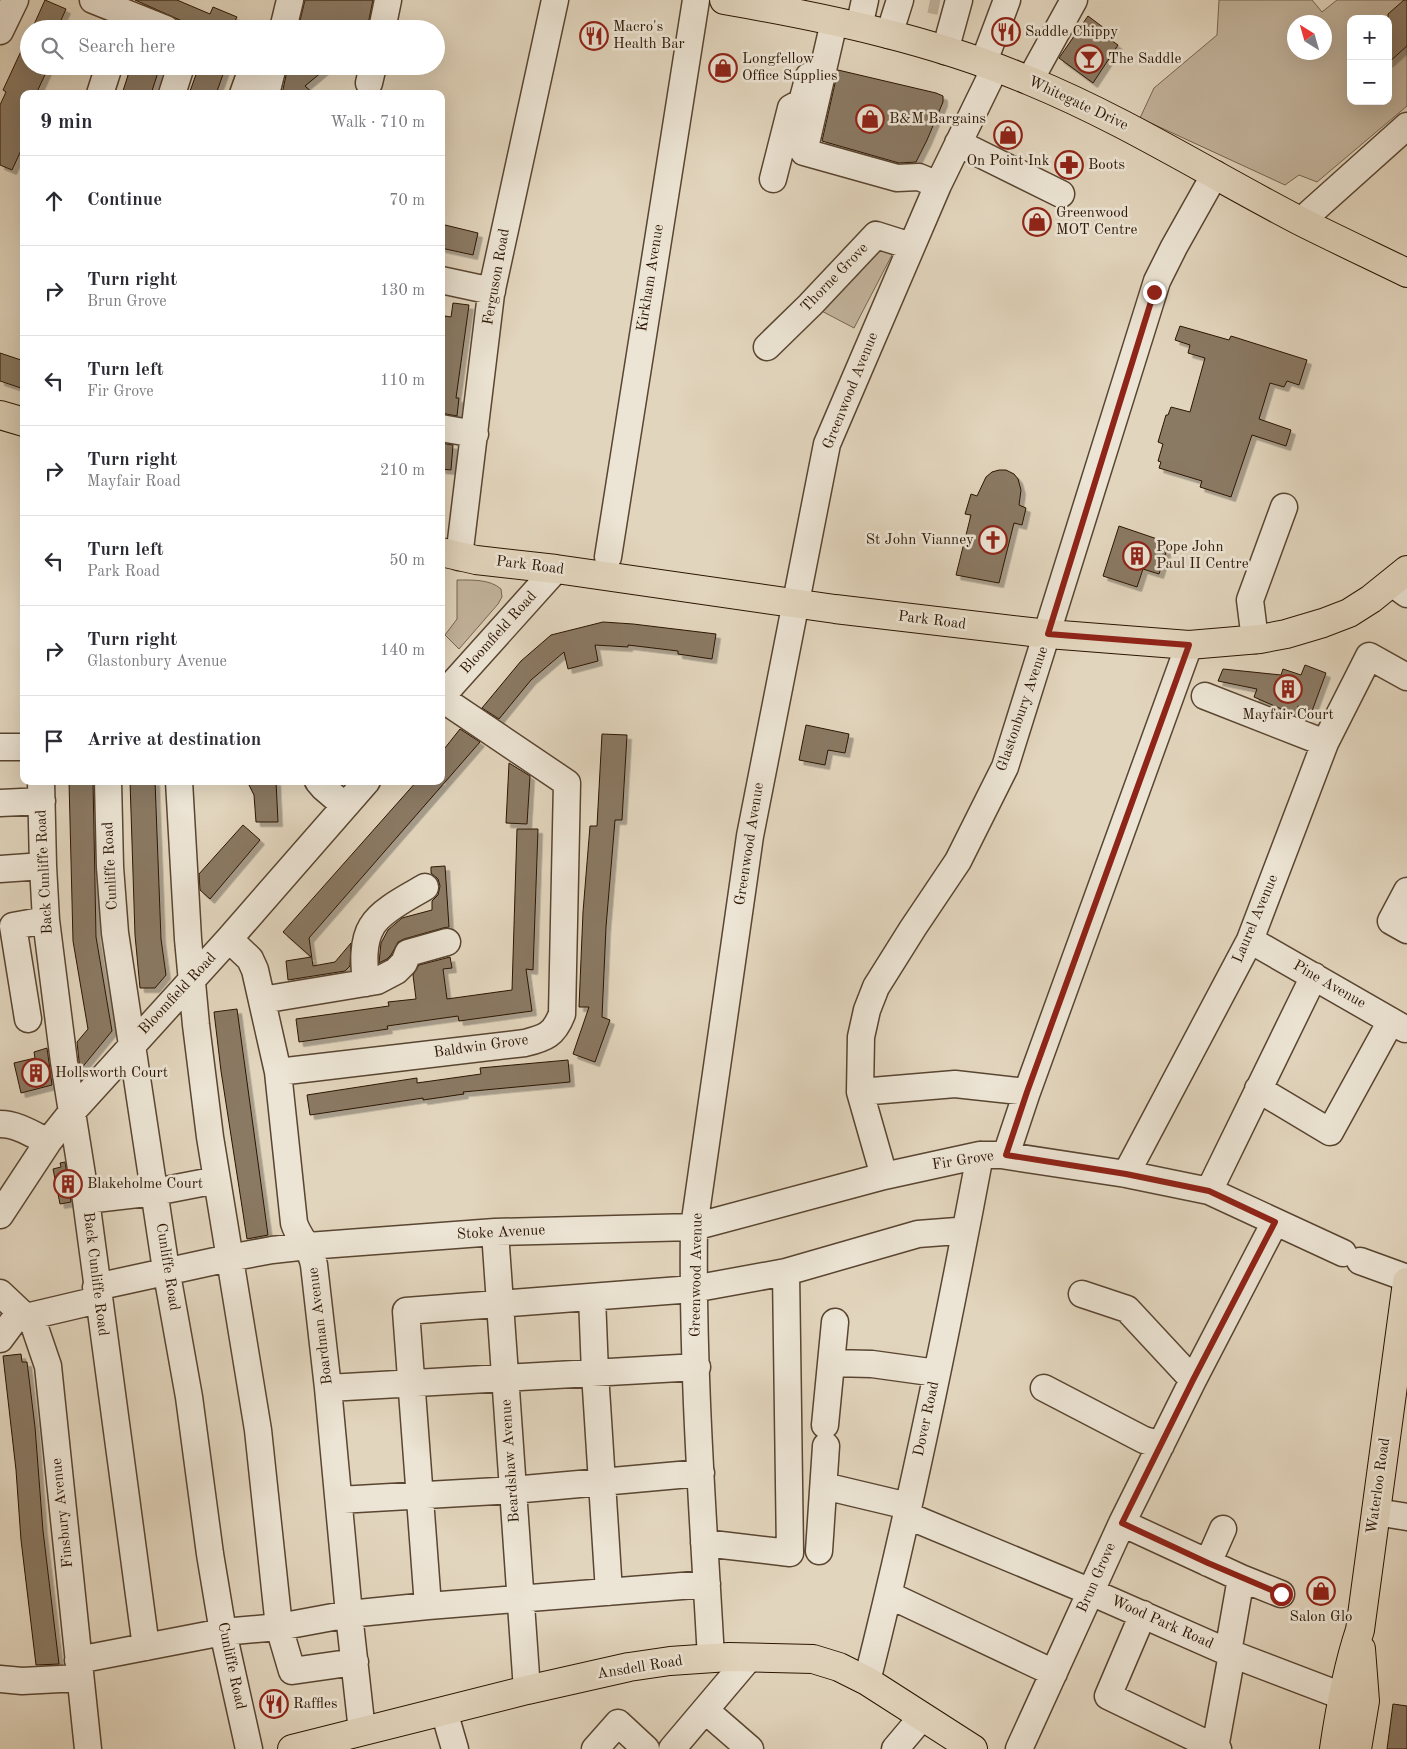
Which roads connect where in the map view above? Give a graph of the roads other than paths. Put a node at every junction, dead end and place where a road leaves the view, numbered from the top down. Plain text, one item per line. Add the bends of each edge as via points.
1 (15, 0) edge
2 (93, 0) edge
3 (290, 0) edge
4 (388, 0) edge
5 (555, 0) edge
6 (696, 0) edge
7 (865, 0) edge
8 (900, 0) edge
9 (1007, 0) edge
10 (1074, 0) edge
11 (733, 1) edge
12 (952, 3) edge
13 (122, 20) edge
14 (285, 20) edge
15 (384, 20) edge
16 (839, 23) junction
17 (0, 31) edge
18 (889, 35) junction
19 (945, 51) junction
20 (989, 66) junction
21 (106, 75) edge
22 (179, 75) edge
23 (250, 75) edge
24 (271, 75) edge
25 (1030, 80) junction
26 (101, 90) edge
27 (173, 90) edge
28 (244, 90) edge
29 (267, 90) edge
30 (1407, 126) edge
31 (958, 143) junction
32 (1215, 174) junction
33 (772, 179) dead end
34 (938, 185) junction
35 (1061, 194) dead end
36 (1301, 221) junction
37 (912, 246) junction
38 (1407, 273) edge
39 (445, 281) edge
40 (492, 291) junction
41 (766, 347) dead end
42 (0, 415) edge
43 (20, 421) edge
44 (445, 429) edge
45 (475, 434) junction
46 (1284, 507) dead end
47 (450, 554) edge
48 (608, 557) dead end
49 (556, 569) junction
50 (1402, 582) edge
51 (795, 604) junction
52 (1048, 634) junction
53 (1255, 640) junction
54 (1189, 645) junction
55 (1407, 677) edge
56 (445, 694) edge
57 (1205, 696) dead end
58 (445, 701) edge
59 (1325, 743) junction
60 (20, 746) edge
61 (0, 747) edge
62 (108, 785) edge
63 (179, 785) edge
64 (321, 785) edge
65 (363, 785) edge
66 (41, 791) edge
67 (0, 803) edge
68 (345, 806) junction
69 (42, 866) junction
70 (0, 868) edge
71 (425, 887) dead end
72 (1407, 891) edge
73 (46, 920) junction
74 (1407, 930) edge
75 (229, 939) junction
76 (1250, 940) junction
77 (447, 942) dead end
78 (1314, 976) junction
79 (192, 978) junction
80 (366, 983) junction
81 (262, 1000) junction
82 (28, 1019) dead end
83 (1399, 1026) edge
84 (132, 1044) junction
85 (278, 1072) junction
86 (1258, 1089) junction
87 (860, 1092) junction
88 (1027, 1092) junction
89 (71, 1113) junction
90 (0, 1124) edge
91 (48, 1142) junction
92 (980, 1155) junction
93 (1006, 1155) junction
94 (1126, 1174) junction
95 (884, 1176) junction
96 (217, 1180) junction
97 (1209, 1191) junction
98 (155, 1192) junction
99 (86, 1200) junction
100 (0, 1215) edge
101 (1275, 1222) junction
102 (694, 1227) junction
103 (495, 1232) junction
104 (966, 1232) junction
105 (308, 1246) junction
106 (230, 1258) junction
107 (167, 1272) junction
108 (786, 1272) junction
109 (1407, 1278) edge
110 (1407, 1282) edge
111 (693, 1289) junction
112 (0, 1293) edge
113 (97, 1294) junction
114 (1082, 1294) dead end
115 (592, 1298) junction
116 (502, 1304) junction
117 (23, 1315) junction
118 (1404, 1319) edge
119 (835, 1322) dead end
120 (0, 1339) edge
121 (831, 1363) junction
122 (697, 1367) junction
123 (595, 1373) junction
124 (937, 1373) junction
125 (506, 1378) junction
126 (1193, 1380) junction
127 (411, 1383) junction
128 (328, 1388) junction
129 (1044, 1388) dead end
130 (1161, 1445) junction
131 (701, 1474) junction
132 (602, 1482) junction
133 (824, 1486) junction
134 (513, 1490) junction
135 (420, 1495) junction
136 (339, 1500) junction
137 (907, 1511) junction
138 (1376, 1512) junction
139 (1407, 1518) edge
140 (1122, 1523) junction
141 (1223, 1529) dead end
142 (704, 1543) junction
143 (819, 1551) dead end
144 (1208, 1563) junction
145 (1242, 1578) junction
146 (707, 1584) junction
147 (610, 1592) junction
148 (1091, 1592) junction
149 (1281, 1594) dead end
150 (889, 1595) junction
151 (520, 1598) junction
152 (428, 1606) junction
153 (349, 1614) junction
154 (1143, 1614) junction
155 (279, 1627) junction
156 (223, 1632) junction
157 (146, 1647) junction
158 (1230, 1653) junction
159 (711, 1658) junction
160 (748, 1658) junction
161 (355, 1662) junction
162 (79, 1669) junction
163 (1054, 1673) junction
164 (0, 1679) edge
165 (867, 1681) junction
166 (527, 1690) junction
167 (1353, 1698) junction
168 (705, 1710) junction
169 (444, 1711) junction
170 (922, 1717) junction
171 (362, 1731) junction
172 (1217, 1748) edge
173 (88, 1749) edge
174 (248, 1749) edge
175 (292, 1749) edge
176 (455, 1749) edge
177 (595, 1749) edge
178 (646, 1749) edge
179 (672, 1749) edge
180 (750, 1749) edge
181 (895, 1749) edge
182 (973, 1749) edge
183 (1019, 1749) edge
184 (1334, 1749) edge
185 (1357, 1749) edge

1 - 17 street
2 - 13 street
3 - 14 street
4 - 15 street
5 - 40 street, Ferguson Road
6 - 48 street, Kirkham Avenue
7 - 16 street
8 - 18 street
9 - 20 street, Greenwood Avenue
10 - 25 street
11 - 16 main road, Whitegate Drive
12 - 19 street
16 - 18 main road, Whitegate Drive
16 - 33 street via 802,102 791,108
16 - 34 street via 804,152 897,178 919,177
18 - 19 main road, Whitegate Drive
19 - 20 main road, Whitegate Drive
20 - 25 main road, Whitegate Drive
20 - 31 street, Greenwood Avenue
21 - 26 street
22 - 27 street
23 - 28 street
24 - 29 street
25 - 32 main road, Whitegate Drive via 1136,131
30 - 36 street
31 - 34 street, Greenwood Avenue
31 - 35 street
32 - 36 main road, Whitegate Drive
32 - 52 street, Glastonbury Avenue via 1157,281
34 - 37 street, Greenwood Avenue
36 - 38 main road, Whitegate Drive
37 - 41 street, Thorne Grove via 876,235
37 - 51 street, Greenwood Avenue via 827,444
39 - 40 street
40 - 45 street, Ferguson Road
42 - 43 main road
44 - 45 street
45 - 47 street, Ferguson Road
46 - 53 street via 1250,600
47 - 49 main road, Park Road
49 - 51 main road, Park Road
49 - 56 street, Bloomfield Road
50 - 53 main road, Park Road via 1349,613 1286,634
51 - 52 main road, Park Road
51 - 102 street, Greenwood Avenue via 750,836
52 - 54 main road, Park Road
52 - 87 street, Glastonbury Avenue via 1005,767 958,862 876,987 861,1037
53 - 54 main road, Park Road
54 - 88 street
55 - 59 street, Laurel Avenue via 1369,656
57 - 59 street
58 - 85 street, Baldwin Grove via 567,783 562,1014 558,1024 551,1034 525,1043
59 - 76 street, Laurel Avenue
60 - 61 street
62 - 84 street, Cunliffe Road via 115,933
63 - 79 street
64 - 68 street
65 - 68 street, Bloomfield Road
66 - 67 street
66 - 69 street, Back Cunliffe Road
68 - 75 street, Bloomfield Road
69 - 70 street
69 - 73 street, Back Cunliffe Road
71 - 80 street via 378,918 371,927 364,963
72 - 74 street via 1391,921
73 - 82 street via 13,926
73 - 89 street, Back Cunliffe Road
75 - 79 street, Bloomfield Road
75 - 81 street, Boardman Avenue via 250,959
76 - 78 street, Pine Avenue
76 - 94 street, Laurel Avenue
77 - 80 street via 408,954 396,971
78 - 83 street, Pine Avenue
78 - 86 street
79 - 84 street, Bloomfield Road
79 - 96 street
80 - 81 street
81 - 85 street, Boardman Avenue
83 - 86 street via 1330,1132
84 - 89 street, Bloomfield Road
84 - 98 street, Cunliffe Road
85 - 105 street, Boardman Avenue via 294,1223
86 - 97 street
87 - 88 street via 955,1084
87 - 95 street, Glastonbury Avenue
88 - 93 street
89 - 91 street, Bloomfield Road
89 - 99 street, Back Cunliffe Road
90 - 91 street via 9,1124
91 - 100 street, Bloomfield Road
92 - 93 street, Fir Grove
92 - 95 street, Fir Grove
92 - 104 street, Dover Road
93 - 94 street, Fir Grove
94 - 97 street, Fir Grove
95 - 102 street, Fir Grove
96 - 98 street
96 - 106 street
97 - 101 street, Fir Grove
98 - 99 street
98 - 107 street, Cunliffe Road
99 - 113 street, Back Cunliffe Road
101 - 109 street, Fir Grove via 1351,1257
101 - 126 street, Brun Grove
102 - 103 street, Stoke Avenue
102 - 111 street, Greenwood Avenue
103 - 105 street, Stoke Avenue
103 - 116 street, Beardshaw Avenue
104 - 108 street via 918,1234
104 - 124 street, Dover Road
105 - 106 street, Stoke Avenue
105 - 128 street, Boardman Avenue via 314,1265
106 - 107 street, Stoke Avenue
106 - 155 street via 258,1430
107 - 113 street, Stoke Avenue
107 - 156 street, Cunliffe Road via 189,1397
108 - 111 street
108 - 142 street via 790,1553
110 - 118 main road, Waterloo Road
111 - 115 street
111 - 122 street, Greenwood Avenue
112 - 117 street, Finsbury Avenue
113 - 117 street, Stoke Avenue
113 - 157 street, Back Cunliffe Road
114 - 126 street via 1127,1309
115 - 116 street
115 - 123 street
116 - 125 street, Beardshaw Avenue
116 - 127 street via 406,1311
117 - 120 street
117 - 162 street, Finsbury Avenue via 34,1325 48,1366
118 - 138 main road, Waterloo Road
119 - 121 street
121 - 124 street via 872,1364
121 - 133 street
122 - 123 street
122 - 131 street, Greenwood Avenue
123 - 125 street
123 - 132 street
124 - 137 street, Dover Road
125 - 127 street
125 - 134 street, Beardshaw Avenue
126 - 130 street, Brun Grove
127 - 128 street
127 - 135 street
128 - 136 street, Boardman Avenue
129 - 130 street via 1144,1440
130 - 140 street, Brun Grove
131 - 132 street
131 - 142 street, Greenwood Avenue
132 - 134 street
132 - 147 street
133 - 137 street, Wood Park Road
133 - 143 street
134 - 135 street
134 - 151 street, Beardshaw Avenue
135 - 136 street
135 - 152 street
136 - 153 street, Boardman Avenue
137 - 148 street, Wood Park Road
137 - 150 street, Dover Road
138 - 139 street
138 - 167 main road, Waterloo Road via 1360,1630 1350,1661
140 - 144 street
140 - 148 street, Brun Grove
141 - 144 street
142 - 146 street, Greenwood Avenue
144 - 145 street
145 - 149 street
145 - 158 street
146 - 147 street
146 - 159 street, Greenwood Avenue
147 - 151 street
148 - 154 street, Wood Park Road
148 - 163 street, Brun Grove
150 - 163 street
150 - 165 street, Dover Road
151 - 152 street
151 - 166 street, Beardshaw Avenue
152 - 153 street
153 - 155 street
153 - 161 street, Boardman Avenue
154 - 158 street, Wood Park Road
154 - 172 street via 1108,1696
155 - 156 street
155 - 161 street via 292,1671
156 - 157 street
156 - 174 street, Cunliffe Road
157 - 162 street
158 - 167 street, Wood Park Road
158 - 172 street
159 - 160 main road, Ansdell Road
159 - 166 main road, Ansdell Road via 629,1667
160 - 165 main road, Ansdell Road via 813,1660 839,1667
160 - 168 street
161 - 171 street, Boardman Avenue
162 - 164 street via 22,1681
162 - 173 street, Finsbury Avenue
163 - 183 street, Brun Grove
165 - 170 main road, Ansdell Road
166 - 169 main road, Ansdell Road
167 - 184 main road, Waterloo Road
167 - 185 main road, Waterloo Road
168 - 179 street
168 - 180 street
169 - 171 main road, Ansdell Road
169 - 176 street
170 - 181 street
170 - 182 main road, Ansdell Road
171 - 175 main road, Ansdell Road
177 - 178 street via 618,1723

